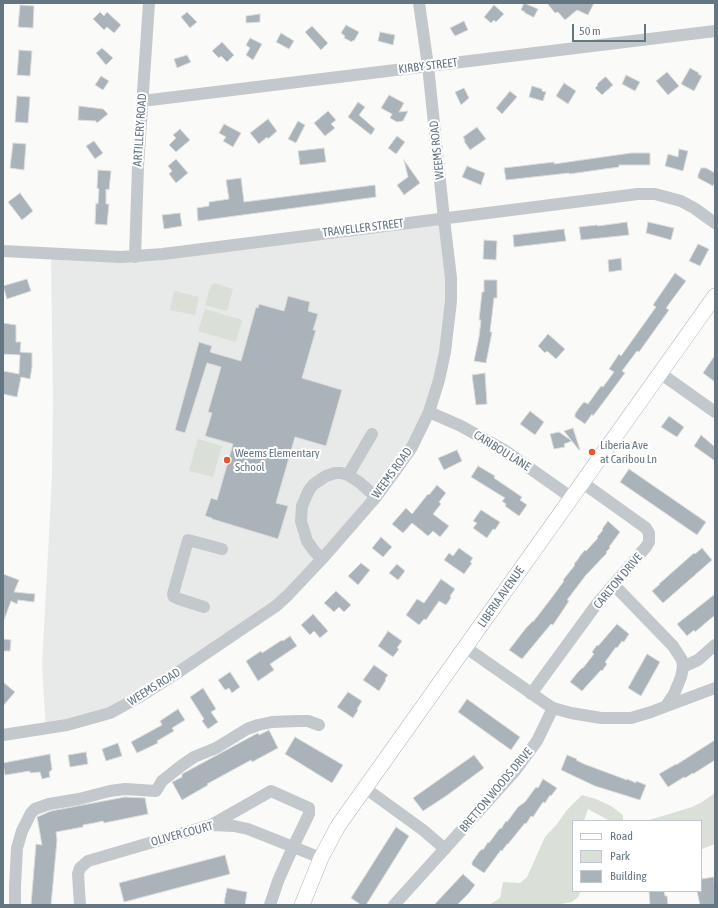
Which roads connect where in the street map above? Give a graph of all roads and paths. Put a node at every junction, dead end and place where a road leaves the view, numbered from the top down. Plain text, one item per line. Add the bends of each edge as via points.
1 (149, 3) edge
2 (419, 3) edge
3 (715, 31) edge
4 (428, 66) junction
5 (142, 101) junction
6 (444, 218) junction
7 (715, 222) edge
8 (3, 251) edge
9 (134, 256) junction
10 (715, 296) edge
11 (660, 373) junction
12 (429, 412) junction
13 (715, 412) edge
14 (372, 434) dead end
15 (348, 475) junction
16 (583, 482) junction
17 (376, 497) junction
18 (572, 498) junction
19 (222, 549) dead end
20 (322, 559) junction
21 (614, 585) junction
22 (204, 607) dead end
23 (715, 645) edge
24 (465, 647) junction
25 (683, 667) junction
26 (715, 688) edge
27 (531, 694) junction
28 (666, 706) junction
29 (553, 708) junction
30 (319, 725) dead end
31 (3, 735) edge
32 (365, 788) junction
33 (211, 825) junction
34 (293, 847) junction
35 (445, 849) junction
36 (321, 858) junction
37 (16, 905) edge
38 (80, 905) edge
39 (270, 905) edge
40 (302, 905) edge
41 (394, 905) edge

1 - 5 street, ARTILLERY ROAD
2 - 4 street, WEEMS ROAD
3 - 4 street, KIRBY STREET
4 - 5 street, KIRBY STREET
4 - 6 street, WEEMS ROAD
5 - 9 street, ARTILLERY ROAD
6 - 7 street, TRAVELLER STREET via 655,194 681,201
6 - 9 street, TRAVELLER STREET
6 - 12 street, WEEMS ROAD via 451,278 449,324 439,380
8 - 9 street, TRAVELLER STREET
10 - 11 main road, LIBERIA AVENUE
11 - 13 street
11 - 16 main road, LIBERIA AVENUE
12 - 17 street, WEEMS ROAD via 412,447
12 - 18 street, CARIBOU LANE via 504,450
14 - 15 street
15 - 17 street
15 - 20 street via 335,473 319,480 309,490 302,506 303,530 310,546
16 - 18 main road, LIBERIA AVENUE
16 - 21 street, CARLTON DRIVE via 646,528 649,533 650,538 646,547
17 - 20 street, WEEMS ROAD
18 - 24 main road, LIBERIA AVENUE
19 - 22 street via 188,540 173,594 179,599
20 - 31 street, WEEMS ROAD via 276,606 135,700 110,713 91,719
21 - 25 street via 676,650
21 - 27 street, CARLTON DRIVE
23 - 25 street via 698,660
24 - 27 street
24 - 32 main road, LIBERIA AVENUE
25 - 28 street via 678,686
26 - 28 street
27 - 29 street
28 - 29 street via 637,716 622,718 601,718
29 - 35 street, BRETTON WOODS DRIVE via 537,741 515,771
30 - 37 street via 298,721 258,725 194,757 162,781 156,791 110,791 34,809 22,831 17,848 14,887
32 - 35 street
32 - 36 main road, LIBERIA AVENUE via 338,826
33 - 34 street, OLIVER COURT via 248,829
33 - 34 street via 271,791 307,806 310,810
33 - 38 street, OLIVER COURT via 83,864 78,874
34 - 36 street, OLIVER COURT
34 - 39 street
35 - 41 street, BRETTON WOODS DRIVE
36 - 40 main road, LIBERIA AVENUE

